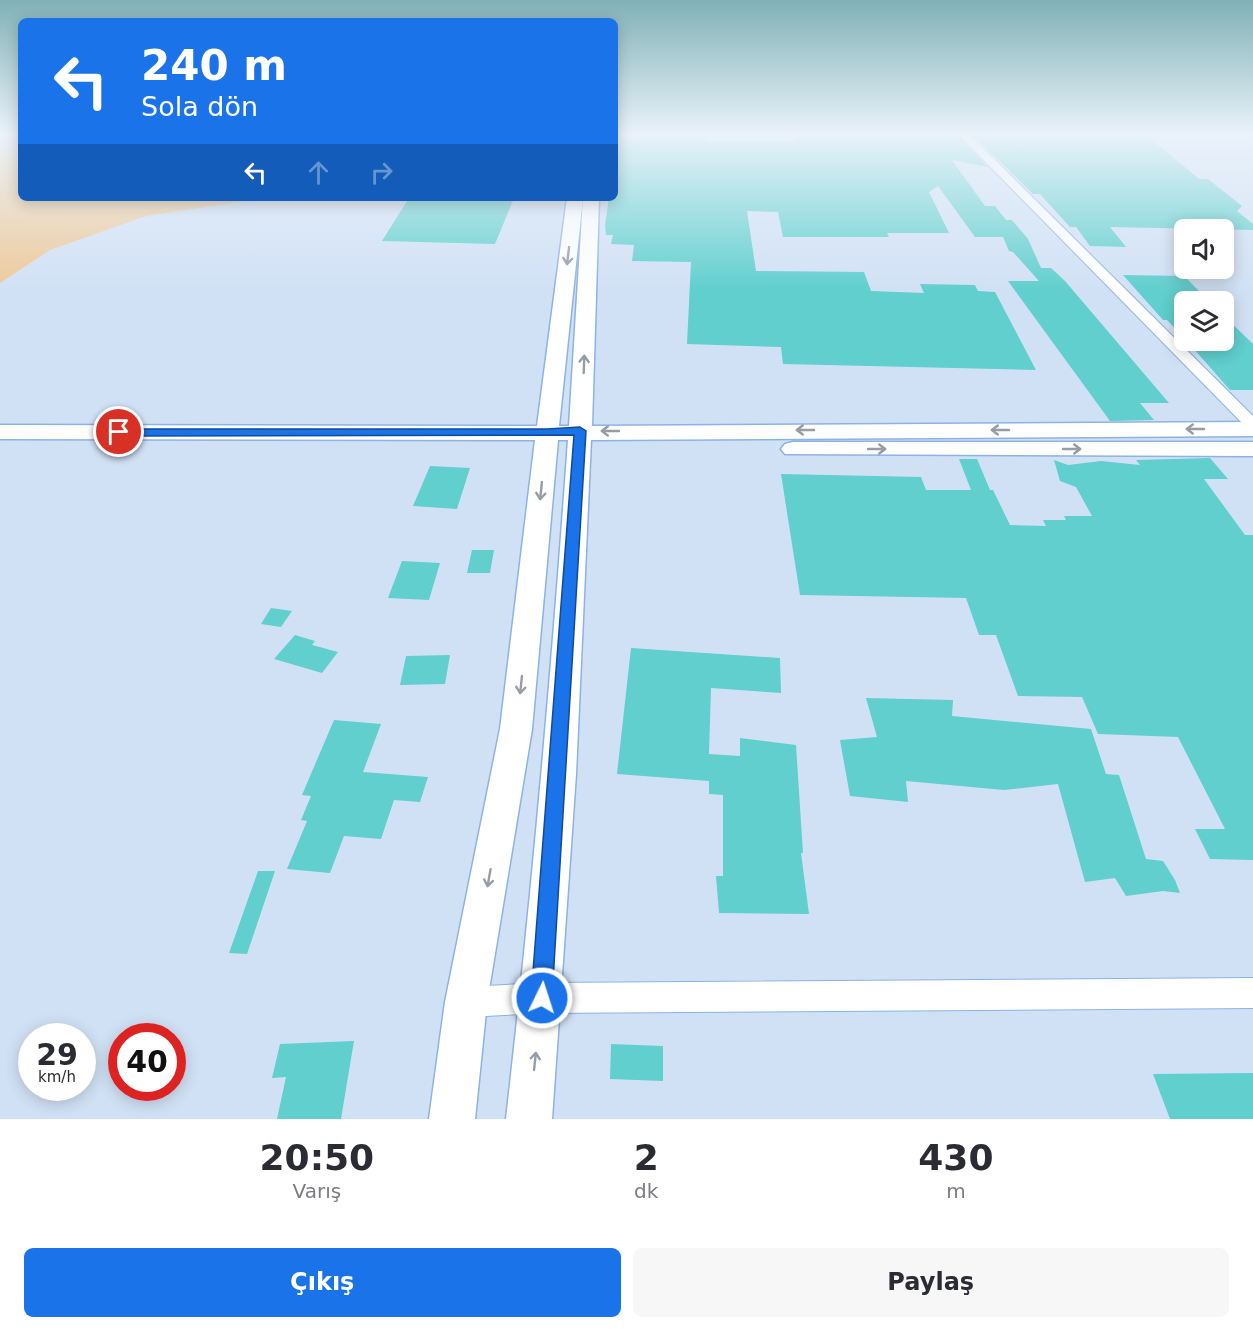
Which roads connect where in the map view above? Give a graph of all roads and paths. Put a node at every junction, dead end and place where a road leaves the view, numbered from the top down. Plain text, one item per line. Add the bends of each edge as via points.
1 (1015, 186) edge
2 (575, 201) edge
3 (591, 201) edge
4 (1253, 427) edge
5 (0, 432) edge
6 (580, 440) junction
7 (546, 441) junction
8 (1253, 449) edge
9 (0, 450) edge
10 (1253, 993) edge
11 (542, 998) junction
12 (466, 1002) junction
13 (452, 1119) edge
14 (529, 1119) edge

1 - 4 street
2 -> 7 street
6 -> 3 street
4 -> 6 street
5 - 7 street
6 - 7 street
6 -> 8 street
6 - 11 street
7 - 9 street
7 -> 12 street via 516,729
10 - 11 street
11 - 12 street
14 -> 11 street
12 - 13 street

